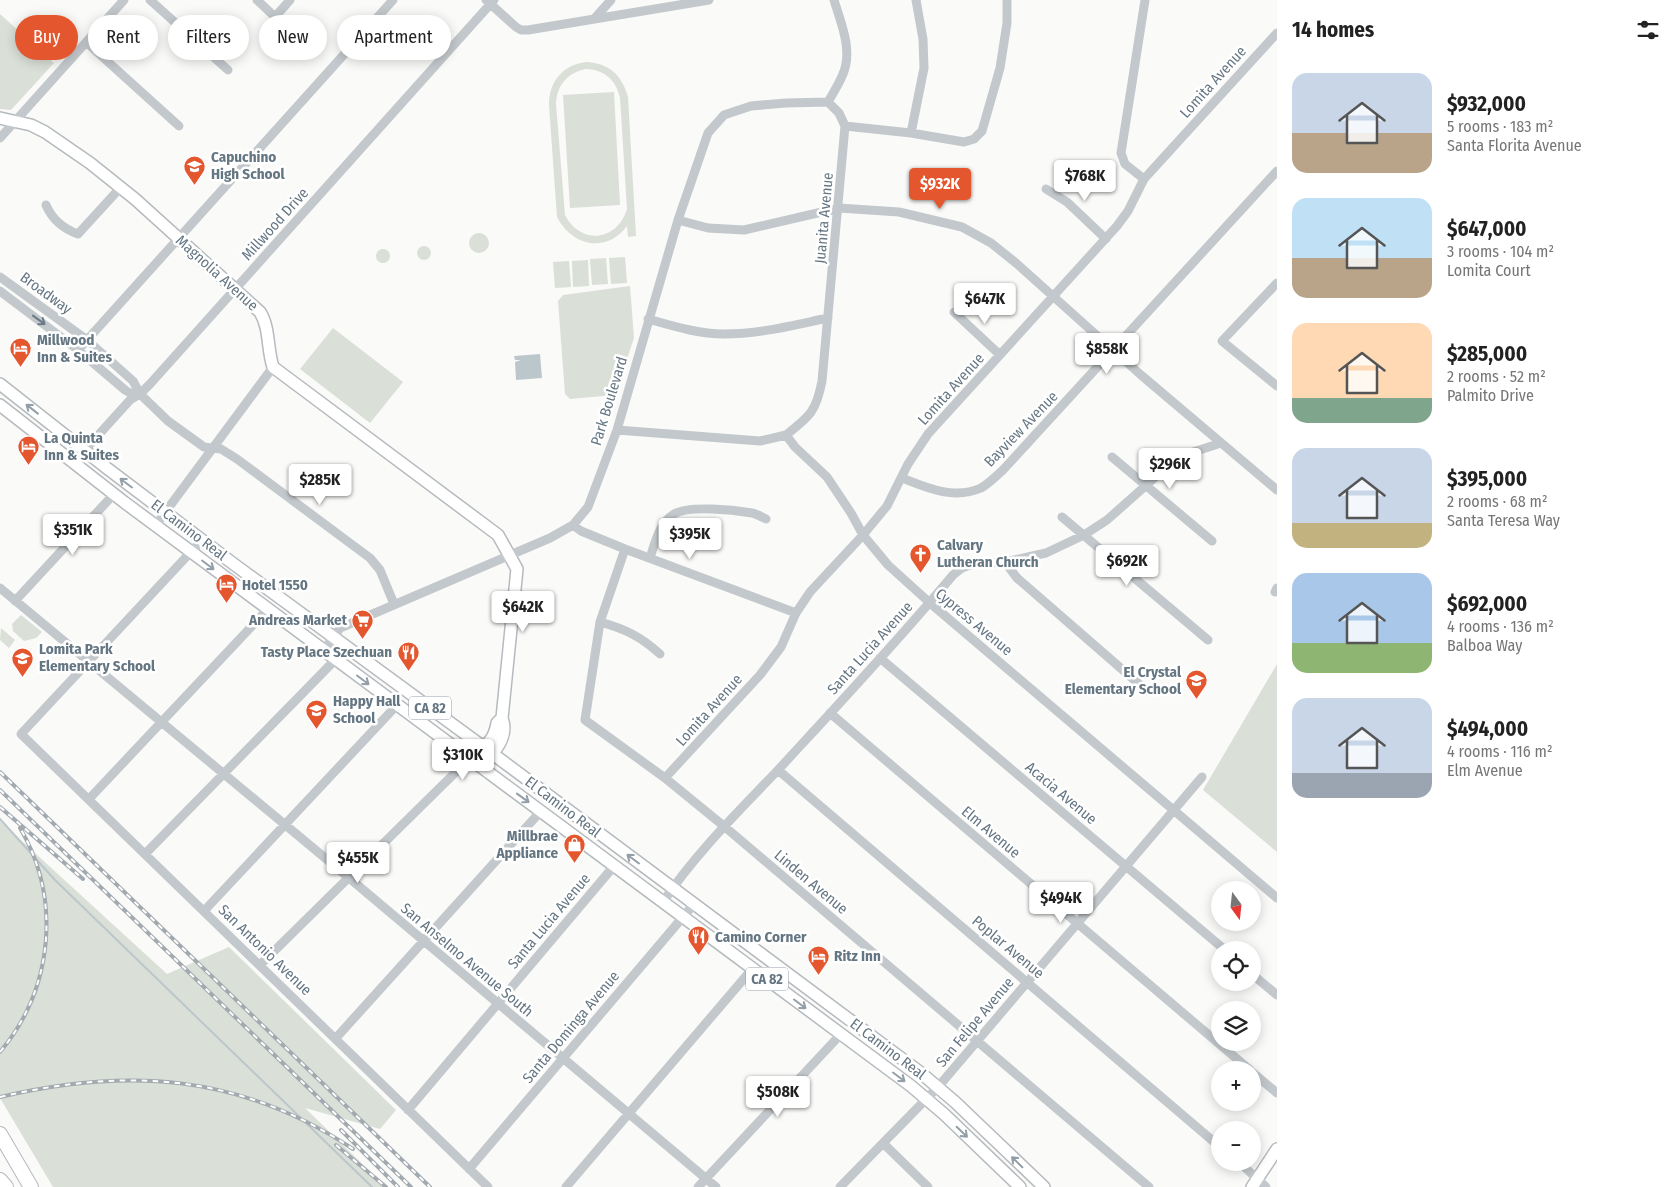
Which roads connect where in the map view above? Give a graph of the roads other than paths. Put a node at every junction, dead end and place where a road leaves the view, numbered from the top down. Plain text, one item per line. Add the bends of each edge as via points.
1 (124, 0) edge
2 (150, 0) edge
3 (256, 0) edge
4 (290, 0) edge
5 (393, 0) edge
6 (611, 0) edge
7 (709, 0) edge
8 (834, 0) edge
9 (916, 0) edge
10 (1006, 0) edge
11 (1144, 0) edge
12 (490, 1) edge
13 (594, 19) junction
14 (1277, 33) edge
15 (86, 42) junction
16 (228, 70) dead end
17 (828, 102) junction
18 (0, 118) edge
19 (16, 120) junction
20 (179, 126) dead end
21 (845, 126) junction
22 (911, 133) junction
23 (0, 138) edge
24 (1277, 171) edge
25 (1144, 179) junction
26 (121, 187) junction
27 (1046, 189) dead end
28 (46, 204) dead end
29 (839, 208) junction
30 (678, 220) junction
31 (179, 238) junction
32 (1106, 238) junction
33 (0, 277) edge
34 (1277, 283) edge
35 (235, 289) junction
36 (0, 291) edge
37 (1054, 297) junction
38 (954, 312) dead end
39 (828, 318) junction
40 (648, 319) junction
41 (87, 340) junction
42 (78, 350) junction
43 (1113, 350) junction
44 (1000, 355) junction
45 (273, 367) junction
46 (0, 384) edge
47 (1277, 386) edge
48 (140, 394) junction
49 (0, 405) edge
50 (616, 430) junction
51 (786, 436) junction
52 (1221, 443) junction
53 (212, 448) junction
54 (84, 451) junction
55 (1112, 457) dead end
56 (73, 463) junction
57 (902, 478) junction
58 (1146, 485) junction
59 (1277, 489) edge
60 (114, 494) junction
61 (165, 512) junction
62 (1062, 517) dead end
63 (766, 519) dead end
64 (573, 525) junction
65 (155, 526) junction
66 (863, 535) junction
67 (1084, 535) junction
68 (202, 540) junction
69 (1212, 541) dead end
70 (625, 549) junction
71 (191, 552) junction
72 (511, 554) junction
73 (650, 558) junction
74 (1004, 562) junction
75 (0, 588) edge
76 (15, 601) junction
77 (930, 603) junction
78 (394, 604) junction
79 (268, 609) junction
80 (796, 613) junction
81 (600, 622) junction
82 (334, 637) junction
83 (1208, 640) dead end
84 (324, 650) junction
85 (660, 654) dead end
86 (880, 658) junction
87 (336, 659) junction
88 (90, 661) junction
89 (1147, 691) dead end
90 (397, 705) junction
91 (830, 713) junction
92 (161, 722) junction
93 (488, 751) junction
94 (470, 758) junction
95 (778, 770) junction
96 (224, 774) junction
97 (1202, 777) dead end
98 (665, 778) junction
99 (89, 799) junction
100 (1174, 810) junction
101 (541, 812) junction
102 (285, 825) junction
103 (724, 827) junction
104 (145, 854) junction
105 (614, 866) junction
106 (1126, 866) junction
107 (348, 877) junction
108 (672, 888) junction
109 (1277, 898) edge
110 (663, 902) junction
111 (694, 904) junction
112 (204, 912) junction
113 (683, 917) junction
114 (1077, 923) junction
115 (423, 941) junction
116 (1214, 941) edge
117 (260, 965) junction
118 (753, 968) junction
119 (1261, 981) edge
120 (1028, 982) junction
121 (1277, 994) edge
122 (497, 1004) junction
123 (841, 1034) junction
124 (336, 1038) junction
125 (978, 1041) junction
126 (563, 1058) junction
127 (1239, 1061) edge
128 (1261, 1080) edge
129 (938, 1087) junction
130 (1277, 1093) edge
131 (927, 1099) junction
132 (408, 1110) junction
133 (629, 1114) junction
134 (0, 1134) edge
135 (1211, 1138) edge
136 (883, 1143) junction
137 (0, 1146) edge
138 (1277, 1149) edge
139 (469, 1169) junction
140 (1245, 1171) edge
141 (706, 1179) junction
142 (0, 1180) edge
143 (1254, 1183) edge
144 (6, 1187) edge
145 (29, 1187) edge
146 (488, 1187) edge
147 (566, 1187) edge
148 (698, 1187) edge
149 (716, 1187) edge
150 (840, 1187) edge
151 (928, 1187) edge
152 (1020, 1187) edge
153 (1044, 1187) edge
154 (1148, 1187) edge
155 (1266, 1187) edge

1 - 15 street
2 - 16 street
3 - 4 street via 275,16
5 - 31 street
6 - 13 street
7 - 13 street
8 - 17 street via 847,45 844,72
9 - 22 street via 924,68
10 - 22 street via 1007,23 1000,68 982,131 964,142
11 - 25 street via 1121,153 1125,164
12 - 13 street via 521,30
12 - 35 street, Millwood Drive
14 - 25 street, Lomita Avenue
15 - 19 street
15 - 20 street
17 - 21 street via 839,113
17 - 30 street, Park Boulevard via 751,106 724,115 708,133
18 - 19 main road, Magnolia Avenue
19 - 23 street
19 - 26 main road, Magnolia Avenue via 45,132
21 - 22 street
21 - 29 street, Juanita Avenue
24 - 43 street, Bayview Avenue
25 - 32 street, Lomita Avenue via 1128,211
26 - 28 street via 78,234 54,218
26 - 31 main road, Magnolia Avenue
27 - 32 street via 1067,202
29 - 30 street via 744,230 708,228
29 - 37 street via 899,212 962,227 991,243
29 - 39 street, Juanita Avenue
30 - 40 street, Park Boulevard
31 - 35 main road, Magnolia Avenue
31 - 41 street
32 - 37 street, Lomita Avenue
33 - 41 street, Broadway
34 - 47 street via 1222,341
35 - 45 main road, Magnolia Avenue via 264,317
35 - 48 street, Millwood Drive
36 -> 42 street, Broadway
37 - 43 street
37 - 44 street, Lomita Avenue
38 - 44 street
39 - 40 street via 768,331 724,334 687,330
39 - 51 street, Juanita Avenue via 818,401 807,418
40 - 50 street, Park Boulevard
41 - 42 street
41 - 48 street, Broadway via 133,381
42 - 48 street, Broadway via 124,390
43 - 52 street
43 - 57 street, Bayview Avenue via 1002,471 981,488 955,494
44 - 57 street, Lomita Avenue via 928,434
45 - 53 street
45 - 72 main road via 498,534
54 -> 46 main road, El Camino Real / CA 82
48 - 53 street, Broadway via 168,421 204,447
48 - 54 street, Millwood Drive via 129,400
49 - 56 main road, El Camino Real / CA 82
50 - 51 street via 760,441
50 - 64 street, Park Boulevard via 588,507
51 - 66 street, Cypress Avenue via 827,477
52 - 58 street, Santa Lucia Avenue via 1178,457
52 - 59 street
53 - 61 street
53 - 78 street, Broadway via 221,449 237,459 370,558 380,570
54 - 56 street, Millwood Drive
61 -> 54 main road, El Camino Real / CA 82
55 - 58 street
56 - 60 main road, El Camino Real / CA 82
57 - 66 street, Lomita Avenue via 887,506
58 - 67 street, Santa Lucia Avenue via 1107,520
58 - 69 street
60 - 65 main road, El Camino Real / CA 82
60 - 76 street
61 - 65 street
61 - 68 main road, El Camino Real / CA 82
62 - 67 street
63 - 73 street via 754,514 699,509 674,514 658,534
64 - 70 street via 580,531
64 - 72 street, Park Boulevard
65 - 71 main road, El Camino Real / CA 82
66 - 77 street, Cypress Avenue via 888,565
66 - 80 street, Lomita Avenue via 810,592
67 - 74 street, Santa Lucia Avenue via 1046,553
67 - 83 street
68 - 71 street
68 - 82 main road, El Camino Real / CA 82
70 - 73 street
70 - 81 street, Linden Avenue
71 -> 79 main road, El Camino Real / CA 82
71 - 88 street
72 - 78 street, Park Boulevard
72 - 93 main road via 518,569 502,718 504,724 502,739
73 - 80 street
74 - 77 street, Santa Lucia Avenue via 962,568
74 - 89 street via 1017,578
75 - 76 street, San Anselmo Avenue South
76 - 88 street, San Anselmo Avenue South
77 - 86 street, Santa Lucia Avenue
77 - 100 street, Cypress Avenue
78 - 82 street, Park Boulevard via 340,628
79 - 84 main road, El Camino Real / CA 82
79 - 92 street
80 - 98 street, Lomita Avenue via 781,647 770,661
81 - 85 street via 624,629
81 - 98 street, Linden Avenue via 585,720
82 - 84 street, Park Boulevard
82 - 87 street
82 - 93 main road, El Camino Real / CA 82
84 - 87 main road, El Camino Real / CA 82
86 - 91 street, Santa Lucia Avenue
86 - 106 street, Acacia Avenue
87 -> 90 main road, El Camino Real / CA 82
87 - 96 street
88 - 92 street, San Anselmo Avenue South
88 - 99 street, San Antonio Avenue via 21,734
90 - 94 main road, El Camino Real / CA 82
90 - 102 street
91 - 95 street, Santa Lucia Avenue
91 - 114 street, Elm Avenue
92 - 96 street, San Anselmo Avenue South
92 - 99 street
93 - 94 main road
108 -> 93 main road, El Camino Real / CA 82
94 -> 101 main road, El Camino Real / CA 82
94 - 107 street
95 - 103 street, Santa Lucia Avenue
95 - 120 street, Poplar Avenue
96 - 102 street, San Anselmo Avenue South
96 - 104 street
97 - 100 street, San Felipe Avenue
98 - 103 street, Linden Avenue
99 - 104 street, San Antonio Avenue
100 - 106 street, San Felipe Avenue
100 - 109 street, Cypress Avenue
101 - 105 main road, El Camino Real / CA 82
101 - 115 street
102 - 107 street, San Anselmo Avenue South
102 - 112 street
103 - 108 street, Santa Lucia Avenue
103 - 125 street, Linden Avenue
104 - 112 street, San Antonio Avenue
105 - 110 main road, El Camino Real / CA 82
105 - 122 street, Santa Lucia Avenue
106 - 114 street, San Felipe Avenue
106 - 116 street, Acacia Avenue
107 - 115 street, San Anselmo Avenue South
107 - 117 street
108 - 110 street, Santa Lucia Avenue
108 - 111 main road, El Camino Real / CA 82
110 - 113 main road, El Camino Real / CA 82
111 - 113 street, Santa Dominga Avenue
111 - 129 main road, El Camino Real / CA 82
112 - 117 street, San Antonio Avenue
113 - 118 main road, El Camino Real / CA 82
113 - 126 street, Santa Dominga Avenue
114 - 120 street, San Felipe Avenue
114 - 127 street, Elm Avenue
115 - 122 street, San Anselmo Avenue South
115 - 124 street
117 - 124 street, San Antonio Avenue
118 -> 123 main road, El Camino Real / CA 82
118 - 133 street
119 - 121 street
120 - 125 street, San Felipe Avenue
120 - 135 street, Poplar Avenue
122 - 126 street, San Anselmo Avenue South
122 - 132 street, Santa Lucia Avenue
123 -> 131 main road, El Camino Real / CA 82
123 - 141 street
124 - 132 street, San Antonio Avenue
125 - 129 street, San Felipe Avenue
125 - 154 street, Linden Avenue
126 - 133 street, San Anselmo Avenue South
126 - 139 street, Santa Dominga Avenue
128 - 130 street
129 - 131 street, San Felipe Avenue
153 -> 129 main road, El Camino Real / CA 82
131 - 136 street, San Felipe Avenue
131 -> 152 main road, El Camino Real / CA 82
132 - 139 street, San Antonio Avenue
133 - 141 street, San Anselmo Avenue South
133 - 147 street
134 - 145 highway
136 - 150 street, San Felipe Avenue
136 - 151 street
137 - 145 highway
138 - 143 main road
139 - 146 street, San Antonio Avenue
140 - 143 street
141 - 148 street
141 - 149 street, San Anselmo Avenue South
142 - 144 highway
143 - 155 street

